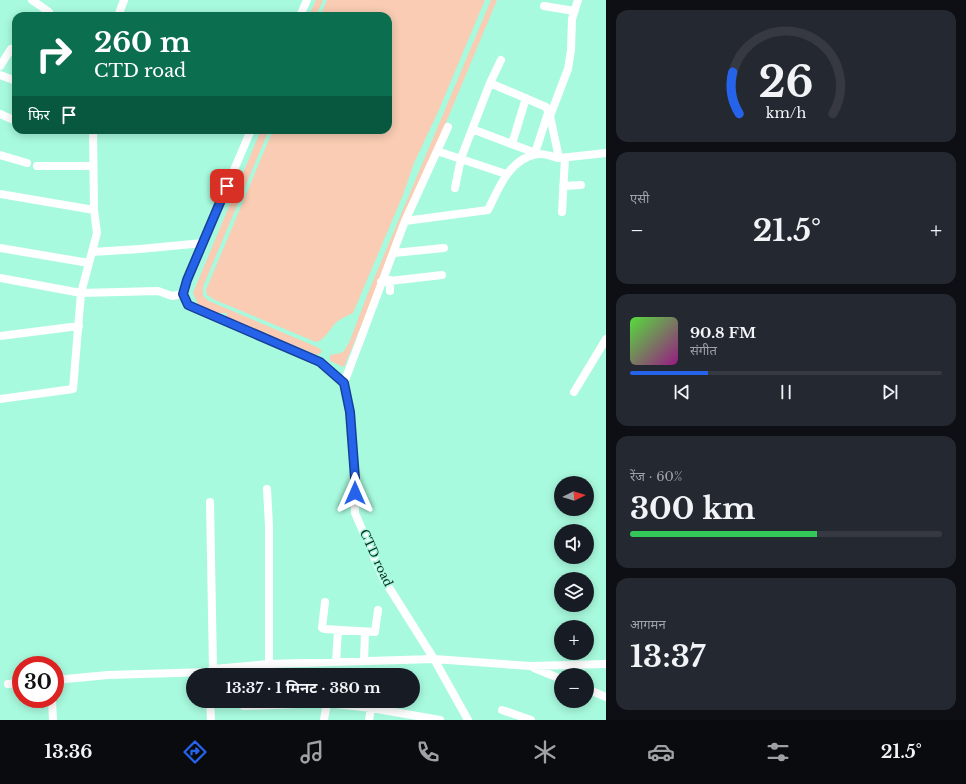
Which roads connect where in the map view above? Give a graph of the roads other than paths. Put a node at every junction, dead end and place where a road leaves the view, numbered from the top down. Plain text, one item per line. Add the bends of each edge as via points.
1 (32, 0) edge
2 (124, 0) edge
3 (307, 0) edge
4 (578, 0) edge
5 (544, 6) dead end
6 (574, 11) junction
7 (49, 12) dead end
8 (120, 12) edge
9 (302, 12) edge
10 (11, 49) dead end
11 (501, 60) dead end
12 (0, 66) edge
13 (0, 75) edge
14 (12, 80) edge
15 (490, 83) junction
16 (526, 98) junction
17 (0, 114) edge
18 (549, 114) junction
19 (12, 119) edge
20 (448, 127) dead end
21 (472, 129) junction
22 (93, 134) edge
23 (249, 134) edge
24 (512, 144) junction
25 (437, 151) junction
26 (536, 153) junction
27 (606, 153) edge
28 (0, 154) edge
29 (461, 158) junction
30 (562, 158) junction
31 (28, 163) dead end
32 (37, 166) dead end
33 (93, 166) junction
34 (506, 174) junction
35 (581, 185) dead end
36 (564, 186) junction
37 (455, 188) dead end
38 (0, 194) edge
39 (94, 210) junction
40 (562, 212) dead end
41 (405, 221) junction
42 (203, 243) junction
43 (0, 248) edge
44 (444, 248) dead end
45 (92, 252) junction
46 (394, 253) junction
47 (89, 263) junction
48 (442, 275) dead end
49 (0, 278) edge
50 (390, 280) junction
51 (381, 282) junction
52 (390, 291) dead end
53 (81, 293) junction
54 (183, 294) junction
55 (79, 326) junction
56 (0, 336) edge
57 (606, 340) edge
58 (344, 383) junction
59 (574, 392) dead end
60 (0, 400) edge
61 (266, 489) dead end
62 (210, 502) dead end
63 (325, 602) dead end
64 (378, 610) dead end
65 (338, 630) junction
66 (365, 632) junction
67 (434, 659) junction
68 (364, 661) junction
69 (336, 662) junction
70 (269, 664) junction
71 (606, 664) edge
72 (530, 666) junction
73 (210, 668) edge
74 (240, 668) edge
75 (186, 673) edge
76 (554, 676) edge
77 (64, 679) edge
78 (8, 684) dead end
79 (12, 684) edge
80 (594, 692) edge
81 (606, 697) edge
82 (52, 708) edge
83 (210, 708) edge
84 (326, 708) edge
85 (371, 708) joint
86 (502, 710) dead end
87 (410, 717) edge
88 (53, 720) edge
89 (211, 720) edge
90 (324, 720) edge
91 (369, 720) edge
92 (440, 720) edge
93 (468, 720) edge
94 (531, 720) edge

1 - 7 street
2 - 8 street
3 - 9 street
4 - 6 street
5 - 6 street
6 - 18 street via 568,69
10 - 12 street
11 - 15 street
13 - 14 street
15 - 16 street
15 - 21 street
16 - 18 street via 546,107
16 - 24 street
17 - 19 street
18 - 26 street
18 - 30 street
20 - 25 street
21 - 24 street
21 - 29 street
22 - 33 street
23 - 42 street
24 - 26 street
25 - 29 street
25 - 41 street
26 - 30 street
26 - 34 street via 518,161
27 - 30 street
28 - 31 street
29 - 34 street
29 - 37 street
30 - 36 street
32 - 33 street
33 - 39 street
34 - 41 street via 488,210
35 - 36 street
36 - 40 street
38 - 39 street
39 - 45 street via 97,233
41 - 46 street
42 - 45 street
42 - 54 street
43 - 47 street
44 - 46 street
45 - 47 street
46 - 51 street
47 - 53 street
48 - 50 street
49 - 53 street
50 - 51 street
50 - 52 street
51 - 58 street
53 - 54 street via 158,291 172,296
53 - 55 street
54 - 58 street via 188,305 320,362
55 - 56 street
55 - 60 street via 73,389
57 - 59 street
58 - 67 street, CTD road via 352,434 355,513 383,578
61 - 70 street via 269,526
62 - 73 street
63 - 65 street via 322,628
64 - 66 street via 375,631
65 - 66 street
65 - 69 street
66 - 68 street
67 - 68 street
67 - 72 street
67 - 93 street, CTD road
68 - 69 street
69 - 70 street
70 - 74 street
71 - 72 street
72 - 76 street
75 - 77 street
78 - 79 street
80 - 81 street
82 - 88 street
83 - 89 street
84 - 90 street
85 - 87 street
85 - 91 street
86 - 94 street
87 - 92 street

